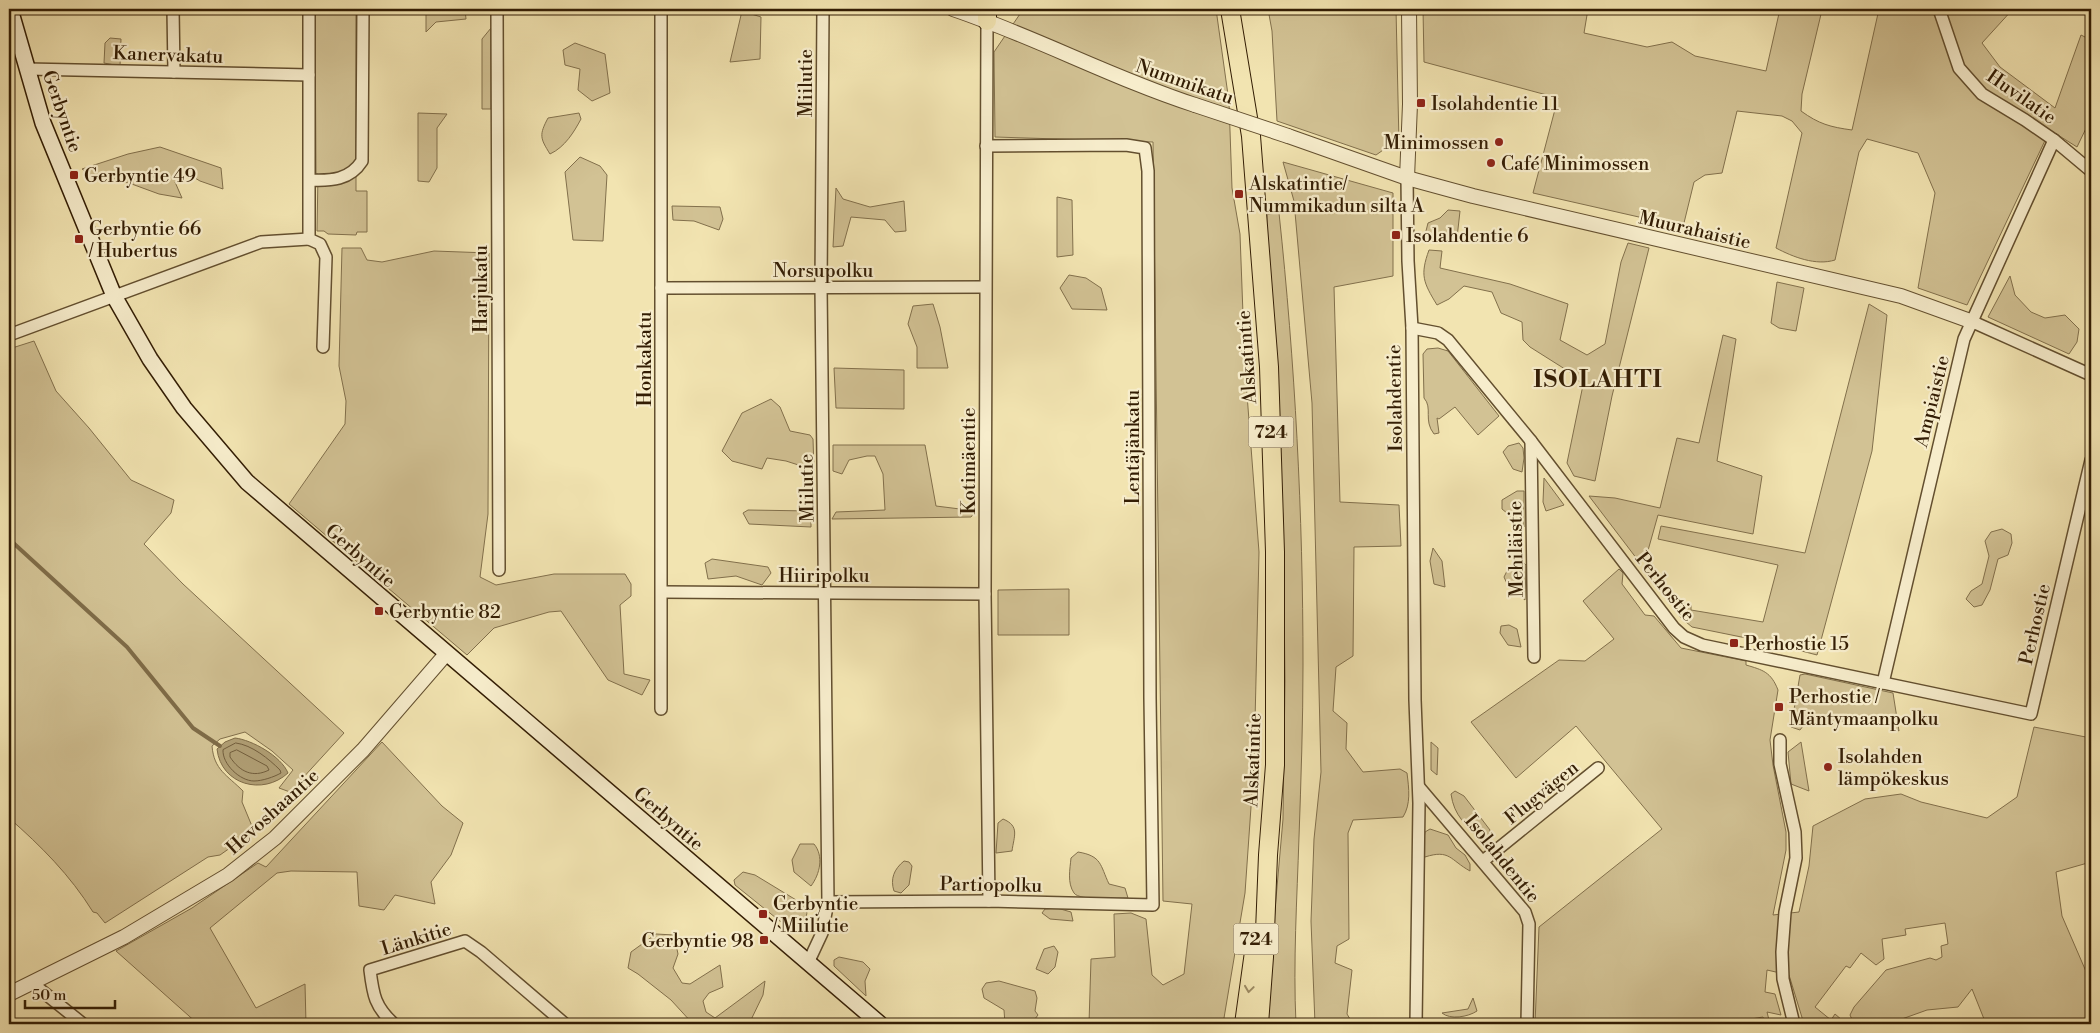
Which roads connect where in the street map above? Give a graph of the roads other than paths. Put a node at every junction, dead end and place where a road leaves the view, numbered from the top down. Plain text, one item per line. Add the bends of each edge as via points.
1 (10, 9) edge
2 (173, 9) edge
3 (309, 9) edge
4 (363, 9) edge
5 (497, 9) edge
6 (661, 9) edge
7 (823, 9) edge
8 (953, 9) edge
9 (1230, 9) edge
10 (1409, 9) edge
11 (1939, 9) edge
12 (987, 15) edge
13 (26, 69) junction
14 (174, 72) junction
15 (310, 76) junction
16 (2054, 140) junction
17 (986, 146) junction
18 (2091, 171) edge
19 (1407, 178) junction
20 (310, 180) junction
21 (309, 239) junction
22 (821, 287) junction
23 (986, 287) junction
24 (661, 288) junction
25 (114, 296) junction
26 (1973, 322) junction
27 (1412, 328) junction
28 (9, 335) edge
29 (323, 347) dead end
30 (2091, 375) edge
31 (1531, 441) junction
32 (2091, 460) edge
33 (498, 570) dead end
34 (663, 592) junction
35 (824, 593) junction
36 (985, 594) junction
37 (446, 654) junction
38 (1534, 656) dead end
39 (1883, 683) junction
40 (661, 709) dead end
41 (1780, 740) dead end
42 (1598, 768) dead end
43 (1419, 787) junction
44 (1268, 855) junction
45 (1483, 862) junction
46 (989, 901) junction
47 (828, 902) junction
48 (1153, 905) joint
49 (808, 963) junction
50 (32, 983) junction
51 (9, 994) edge
52 (874, 1022) edge
53 (83, 1024) edge
54 (394, 1024) edge
55 (565, 1024) edge
56 (1244, 1024) edge
57 (1259, 1024) edge
58 (1416, 1024) edge
59 (1527, 1024) edge
60 (1794, 1024) edge

1 - 13 main road, Gerbyntie
2 - 14 street
3 - 15 street
4 - 20 street via 362,161 344,178
5 - 33 street, Harjukatu
6 - 24 street, Honkakatu
7 - 22 street, Miilutie
8 - 12 street, Nummikatu
9 - 44 main road, Alskatintie / 724 via 1250,136 1269,367 1275,552 1276,765
10 - 19 street, Isolahdentie
11 - 16 street, Huvilatie via 1959,68 1982,94
12 - 17 street, Kotimäentie
12 - 19 street, Nummikatu, bridge via 1136,85
13 - 14 street, Kanervakatu
13 - 25 main road, Gerbyntie via 43,123
14 - 15 street, Kanervakatu
15 - 20 street
16 - 18 street, Huvilatie
16 - 26 street, Ampiaistie
17 - 23 street, Kotimäentie
17 - 48 street, Lentäjänkatu via 1126,145 1146,148
19 - 26 street, Muurahaistie via 1902,296
19 - 27 street, Isolahdentie
20 - 21 street
21 - 25 street via 261,242
21 - 29 street via 320,244 326,257
22 - 23 street, Norsupolku
22 - 24 street, Norsupolku
22 - 35 street, Miilutie
23 - 36 street, Kotimäentie
24 - 34 street, Honkakatu
25 - 28 street
25 - 37 main road, Gerbyntie via 150,359 180,402 247,482
26 - 30 street
26 - 39 street, Ampiaistie via 1964,339
27 - 31 street, Perhostie via 1438,333 1448,340
27 - 43 street, Isolahdentie via 1415,700
31 - 38 street, Mehiläistie
31 - 39 street, Perhostie via 1674,628 1684,636 1702,645
32 - 39 street, Perhostie via 2031,714
34 - 35 street, Hiiripolku
34 - 40 street, Honkakatu
35 - 36 street, Hiiripolku
35 - 47 street, Miilutie
36 - 46 street, Kotimäentie
37 - 49 main road, Gerbyntie
37 - 50 street, Hevoshaantie via 363,750 275,838 228,875 176,908
41 - 60 street via 1780,764 1795,832 1796,858 1785,912 1782,952 1783,979
42 - 45 street, Flugvägen
43 - 45 street, Isolahdentie
43 - 58 street, Isolahdentie
44 -> 56 main road, Alskatintie / 724
44 - 57 main road, Alskatintie / 724
45 - 59 street, Isolahdentie via 1525,912 1530,924
46 - 47 street, Partiopolku
46 - 48 street, Partiopolku
47 - 49 street, Miilutie via 822,933
49 - 52 main road, Gerbyntie
50 - 51 street, Hevoshaantie
50 - 53 street
54 - 55 street, Länkitie via 374,1000 370,970 465,941

